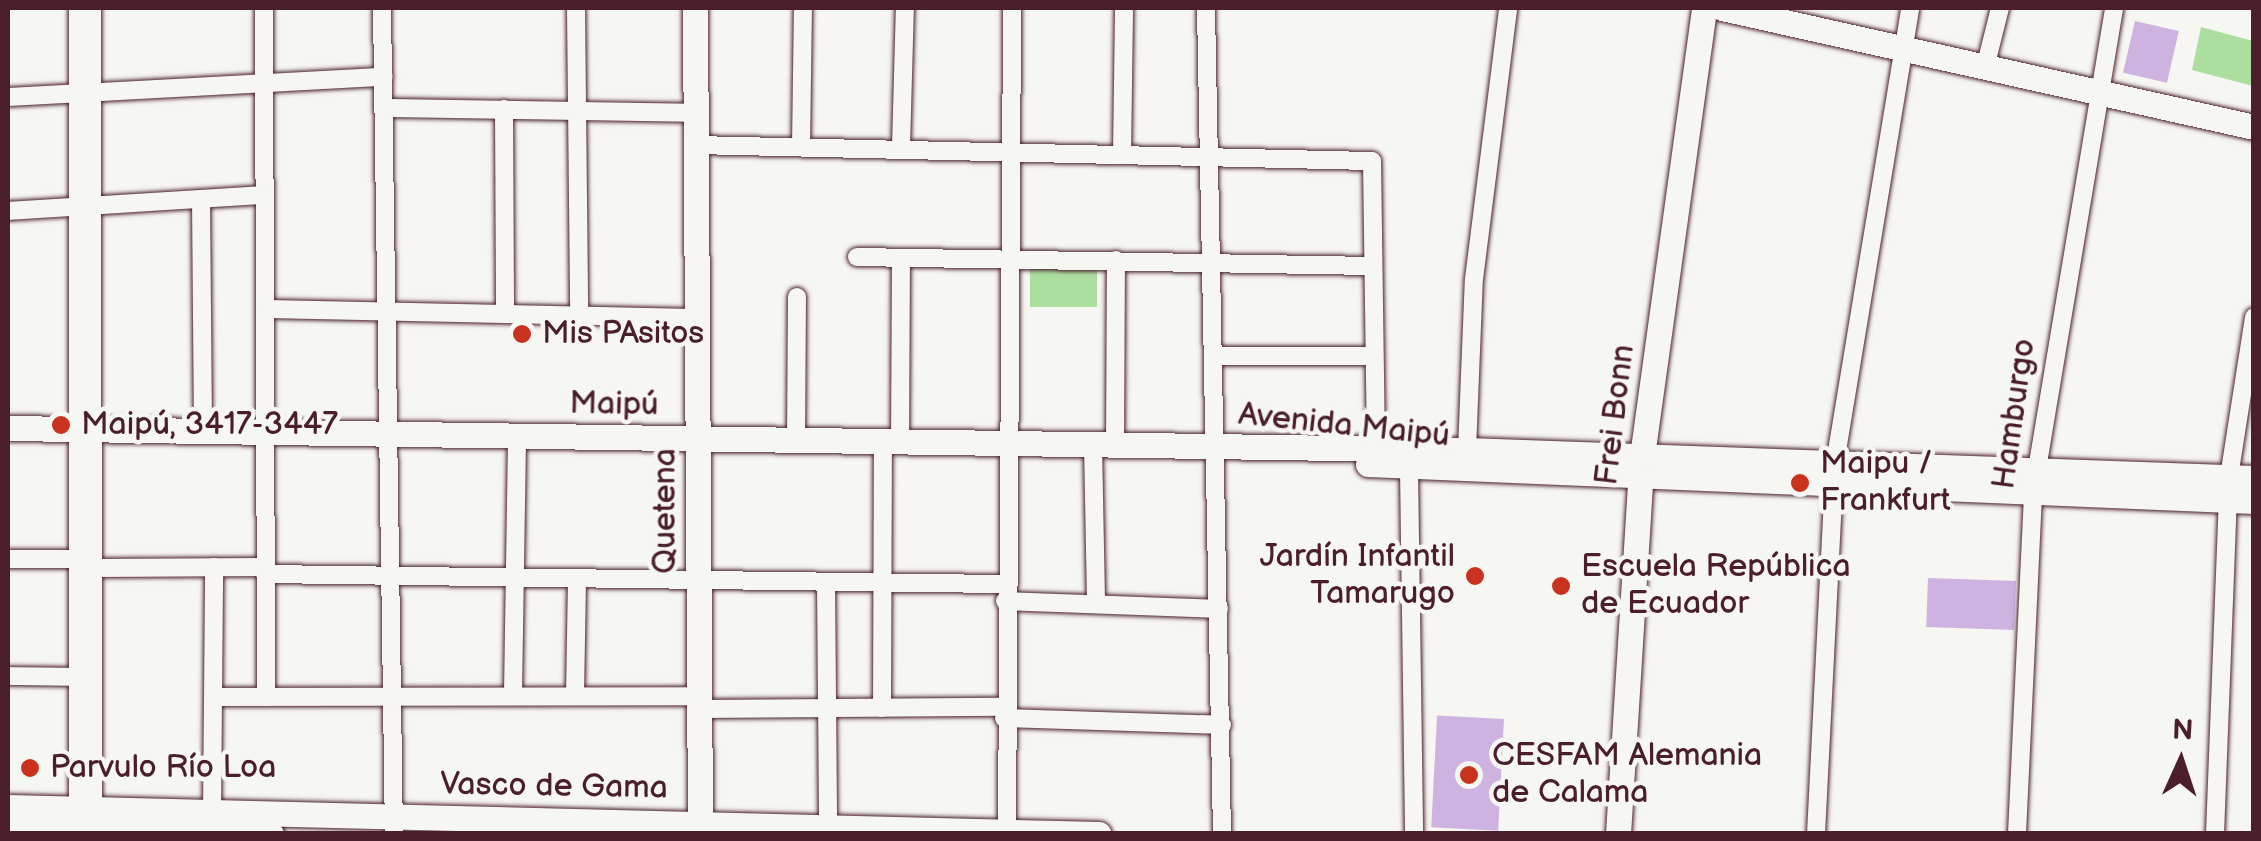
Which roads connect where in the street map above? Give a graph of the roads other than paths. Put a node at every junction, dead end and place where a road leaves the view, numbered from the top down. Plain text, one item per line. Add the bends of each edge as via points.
1 (78, 8) edge
2 (92, 8) edge
3 (264, 8) edge
4 (382, 8) edge
5 (576, 8) edge
6 (695, 8) edge
7 (802, 8) edge
8 (905, 8) edge
9 (1012, 8) edge
10 (1124, 8) edge
11 (1206, 8) edge
12 (1508, 8) edge
13 (1704, 8) edge
14 (1722, 8) edge
15 (1910, 8) edge
16 (2000, 8) edge
17 (2114, 8) edge
18 (1900, 48) junction
19 (1986, 68) junction
20 (383, 77) junction
21 (264, 83) junction
22 (2094, 92) junction
23 (86, 93) junction
24 (8, 97) edge
25 (384, 108) junction
26 (504, 109) junction
27 (577, 109) junction
28 (696, 113) junction
29 (2254, 128) edge
30 (696, 145) junction
31 (801, 147) junction
32 (901, 147) junction
33 (1011, 153) junction
34 (1122, 156) junction
35 (1210, 157) junction
36 (264, 195) junction
37 (202, 199) junction
38 (86, 206) junction
39 (8, 211) edge
40 (857, 257) dead end
41 (901, 258) junction
42 (1008, 258) junction
43 (1116, 260) junction
44 (1214, 262) junction
45 (1373, 266) junction
46 (797, 297) dead end
47 (265, 309) junction
48 (388, 312) junction
49 (504, 312) junction
50 (579, 314) junction
51 (2254, 317) edge
52 (697, 318) junction
53 (1214, 356) junction
54 (1374, 356) junction
55 (8, 428) edge
56 (86, 429) junction
57 (203, 431) junction
58 (265, 432) junction
59 (393, 434) junction
60 (517, 436) junction
61 (698, 438) junction
62 (796, 440) junction
63 (1104, 444) junction
64 (892, 445) junction
65 (1219, 446) junction
66 (1004, 448) junction
67 (1467, 450) junction
68 (1376, 451) junction
69 (1641, 467) junction
70 (1409, 469) junction
71 (1834, 475) junction
72 (2034, 482) junction
73 (2241, 489) edge
74 (8, 559) edge
75 (86, 563) junction
76 (214, 568) junction
77 (265, 570) junction
78 (394, 576) junction
79 (514, 578) junction
80 (577, 579) junction
81 (698, 581) junction
82 (826, 582) junction
83 (879, 584) junction
84 (1004, 592) junction
85 (1096, 604) junction
86 (1220, 609) junction
87 (8, 676) edge
88 (76, 677) junction
89 (513, 694) junction
90 (575, 695) junction
91 (393, 696) junction
92 (266, 697) junction
93 (212, 698) junction
94 (699, 702) junction
95 (827, 707) junction
96 (882, 708) junction
97 (1004, 712) junction
98 (1222, 725) junction
99 (8, 808) edge
100 (86, 823) edge
101 (395, 824) edge
102 (223, 826) edge
103 (8, 827) edge
104 (700, 828) edge
105 (828, 831) edge
106 (1008, 832) edge
107 (272, 834) edge
108 (1099, 834) edge
109 (1222, 834) edge
110 (1414, 834) edge
111 (1618, 834) edge
112 (1816, 834) edge
113 (2018, 834) edge
114 (2215, 834) edge

1 - 23 street
2 - 23 street
3 - 21 street
4 - 20 street
5 - 27 street
6 - 28 street, Quetena
7 - 31 street
8 - 32 street
9 - 33 street
10 - 34 street
11 - 35 street
12 - 67 street via 1474,279
13 - 69 street, Frei Bonn
14 - 18 street
15 - 18 street
16 - 19 street
17 - 22 street, Hamburgo
18 - 19 street
18 - 71 street
19 - 22 street
20 - 21 street
20 - 25 street
21 - 23 street
21 - 36 street
22 - 29 street
22 - 72 street, Hamburgo
23 - 24 street
23 - 38 street
25 - 26 street
25 - 48 street
26 - 27 street
26 - 49 street
27 - 28 street
27 - 50 street
28 - 30 street, Quetena
30 - 31 street
30 - 52 street, Quetena
31 - 32 street
32 - 33 street
33 - 34 street
33 - 42 street
34 - 35 street
35 - 44 street
35 - 45 street via 1372,161
36 - 37 street
36 - 47 street
37 - 38 street
37 - 57 street
38 - 39 street
38 - 56 street
40 - 41 street
41 - 42 street
41 - 64 street
42 - 43 street
42 - 66 street
43 - 44 street
43 - 63 street
44 - 45 street
44 - 53 street
45 - 54 street
46 - 62 street
47 - 48 street
47 - 58 street
48 - 49 street
48 - 59 street
49 - 50 street
50 - 52 street
51 - 73 street
52 - 61 street, Quetena
53 - 54 street
53 - 65 street
54 - 68 street
55 - 56 street, Maipú
56 - 57 street, Maipú
56 - 75 street
57 - 58 street, Maipú
58 - 59 street, Maipú
58 - 77 street
59 - 60 street, Maipú
59 - 78 street
60 - 61 street, Maipú
60 - 79 street
61 - 62 street, Maipú
61 - 81 street, Quetena
62 - 64 street, Maipú
63 - 65 street, Maipú
63 - 66 street, Maipú
63 - 85 street
64 - 66 street, Maipú
64 - 83 street
65 - 68 street, Avenida Maipú
65 - 70 street, Avenida Maipú
65 - 86 street
66 - 84 street
67 - 68 street, Avenida Maipú
67 - 69 street, Avenida Maipú
69 - 70 street, Avenida Maipú
69 - 71 street, Avenida Maipú
69 - 111 street, Frei Bonn
70 - 110 street
71 - 72 street, Avenida Maipú
71 - 112 street
72 - 73 street, Avenida Maipú
72 - 113 street, Hamburgo
73 - 114 street
74 - 75 street
75 - 76 street
75 - 88 street
75 - 100 street
76 - 77 street
76 - 93 street
77 - 78 street
77 - 92 street
78 - 79 street
78 - 91 street
79 - 80 street
79 - 89 street
80 - 81 street
80 - 90 street
81 - 82 street
81 - 94 street, Quetena
82 - 83 street
82 - 95 street
83 - 84 street
83 - 96 street
84 - 85 street
84 - 97 street
85 - 86 street
86 - 98 street
87 - 88 street
88 - 100 street
89 - 90 street
89 - 91 street
90 - 94 street
91 - 92 street
91 - 101 street
92 - 93 street
93 - 102 street
94 - 95 street
94 - 104 street, Quetena
95 - 96 street
95 - 105 street
96 - 97 street
97 - 98 street
97 - 106 street
98 - 109 street
99 - 100 street, Vasco de Gama
100 - 102 street, Vasco de Gama
100 - 103 street, Vasco de Gama
101 - 102 street, Vasco de Gama
101 - 104 street, Vasco de Gama
102 - 107 street, Vasco de Gama
104 - 105 street, Vasco de Gama
105 - 106 street, Vasco de Gama
106 - 108 street, Vasco de Gama

